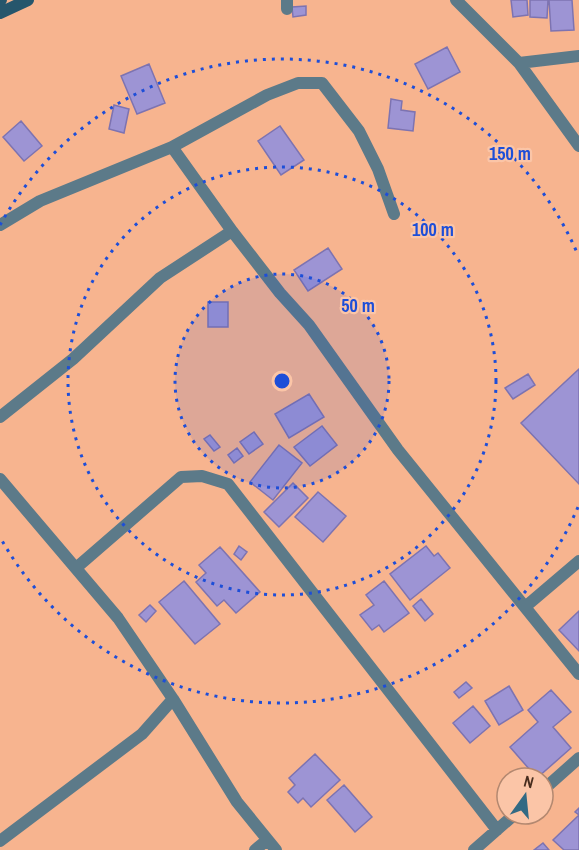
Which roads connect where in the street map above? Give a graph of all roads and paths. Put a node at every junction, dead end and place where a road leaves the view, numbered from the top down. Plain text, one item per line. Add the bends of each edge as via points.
1 (28, 0) edge
2 (456, 0) edge
3 (0, 13) edge
4 (579, 56) edge
5 (519, 63) junction
6 (579, 146) edge
7 (172, 147) junction
8 (394, 214) dead end
9 (0, 225) edge
10 (232, 231) junction
11 (0, 417) edge
12 (0, 479) edge
13 (579, 561) edge
14 (76, 567) junction
15 (525, 608) junction
16 (579, 674) edge
17 (173, 699) junction
18 (579, 758) edge
19 (555, 779) edge
20 (502, 826) edge
21 (497, 830) junction
22 (267, 840) junction
23 (0, 841) edge
24 (255, 850) edge
25 (276, 850) edge
26 (474, 850) edge

1 - 3 main road
2 - 5 street
4 - 5 street
5 - 6 street
7 - 8 street via 267,95 298,83 322,83 359,131
7 - 9 street via 40,201
7 - 10 street
10 - 11 street via 160,278 73,359
10 - 15 street via 309,325 398,450
12 - 14 street
13 - 15 street
14 - 17 street via 118,618
14 - 21 street via 181,477 202,476 228,484
15 - 16 street
17 - 22 street via 237,802
17 - 23 street via 142,734
18 - 19 street
20 - 21 street
21 - 26 street
22 - 24 street
22 - 25 street

